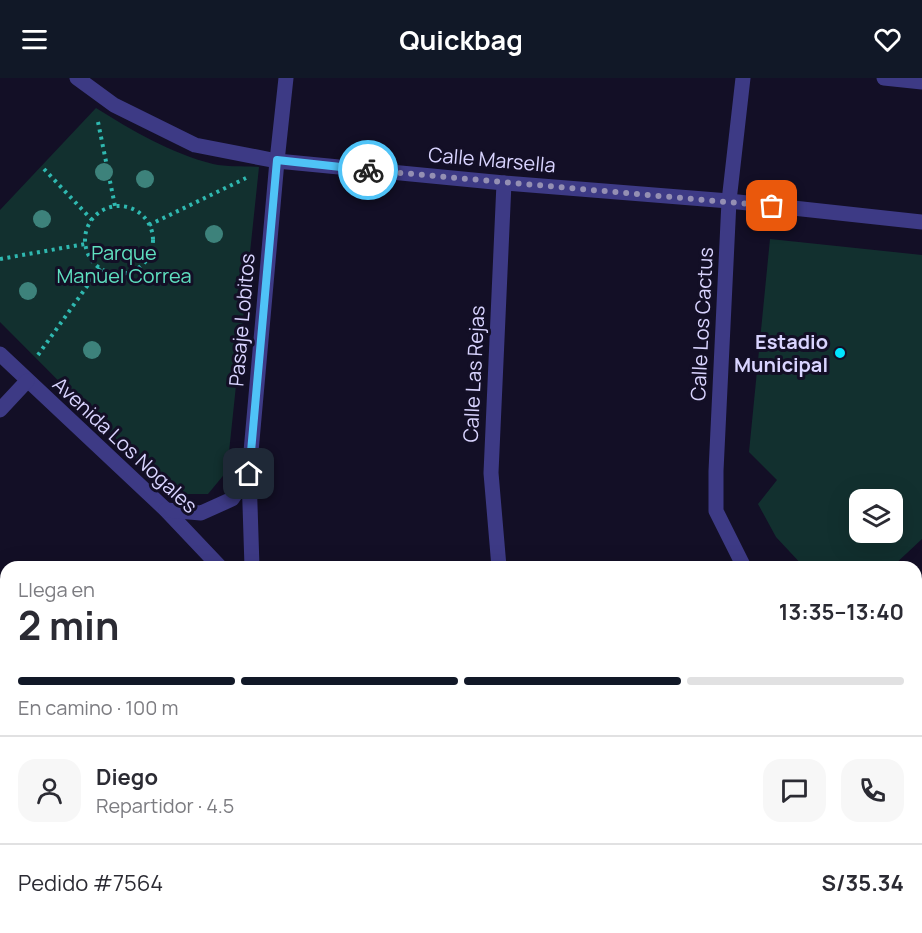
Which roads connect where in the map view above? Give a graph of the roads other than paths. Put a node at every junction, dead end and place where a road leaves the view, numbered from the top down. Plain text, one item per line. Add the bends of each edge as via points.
1 (77, 78) edge
2 (286, 78) edge
3 (742, 78) edge
4 (884, 78) edge
5 (922, 82) edge
6 (277, 160) junction
7 (504, 183) junction
8 (729, 201) junction
9 (922, 222) edge
10 (0, 354) edge
11 (27, 381) junction
12 (0, 410) edge
13 (249, 474) junction
14 (166, 510) junction
15 (214, 561) edge
16 (252, 561) edge
17 (497, 561) edge
18 (741, 561) edge

1 - 6 street, Calle Marsella via 114,105 195,145
2 - 6 street, Pasaje Lobitos
3 - 8 street, Calle Los Cactus
4 - 5 street
6 - 7 street, Calle Marsella
6 - 13 street, Pasaje Lobitos
7 - 8 street, Calle Marsella
7 - 17 street, Calle Las Rejas via 491,473
8 - 9 street, Calle Marsella
8 - 18 street, Calle Los Cactus via 716,511
10 - 11 street, Avenida Los Nogales
11 - 12 street
11 - 14 street, Avenida Los Nogales
13 - 14 street via 231,499 201,513
13 - 16 street, Pasaje Lobitos
14 - 15 street, Avenida Los Nogales

